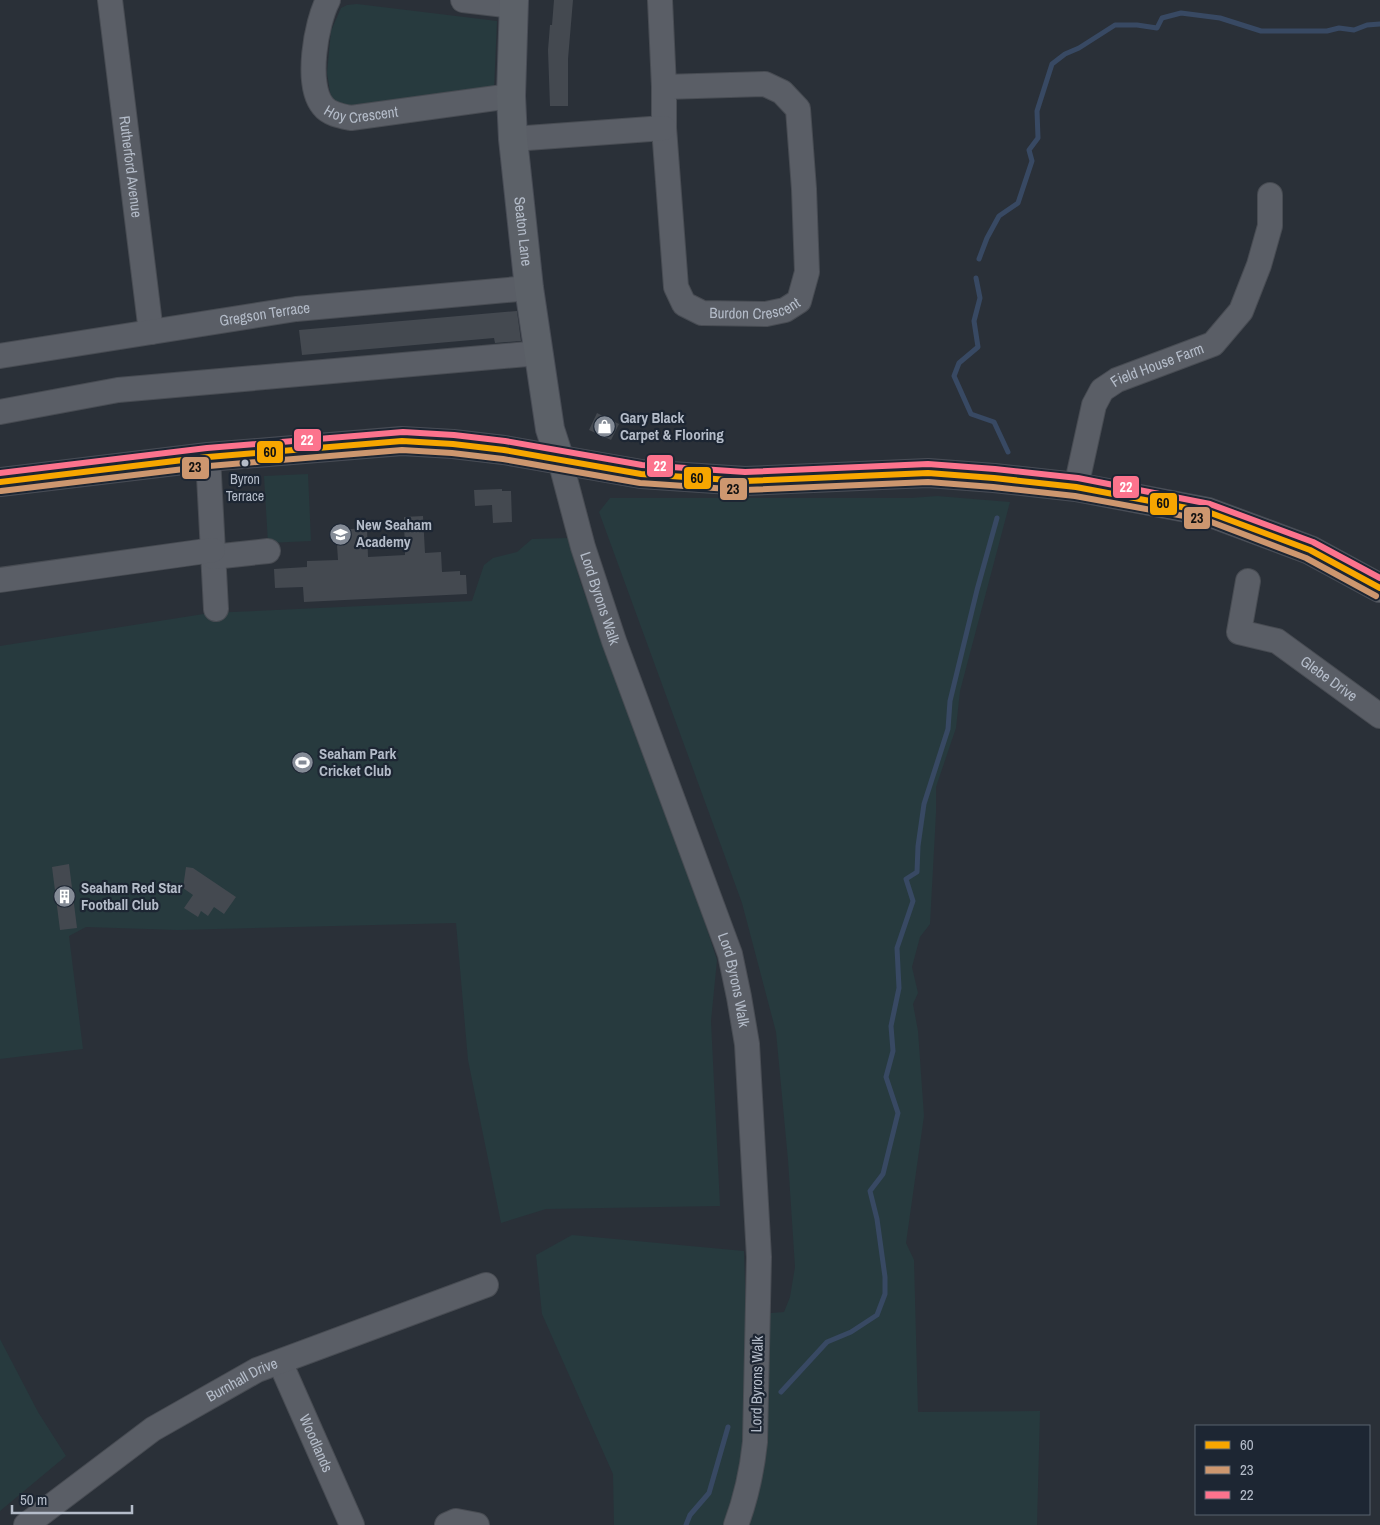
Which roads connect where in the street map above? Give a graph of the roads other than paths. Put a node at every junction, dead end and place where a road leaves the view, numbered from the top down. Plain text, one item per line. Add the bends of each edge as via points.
1 (110, 0) edge
2 (328, 0) edge
3 (463, 0) edge
4 (660, 0) edge
5 (514, 3) edge
6 (664, 87) junction
7 (511, 96) junction
8 (664, 128) junction
9 (512, 139) junction
10 (1270, 195) dead end
11 (529, 288) junction
12 (151, 332) junction
13 (539, 353) junction
14 (0, 356) edge
15 (0, 412) edge
16 (208, 457) junction
17 (560, 460) junction
18 (0, 479) edge
19 (1064, 486) junction
20 (268, 552) dead end
21 (213, 553) junction
22 (0, 580) edge
23 (1248, 581) dead end
24 (1380, 588) edge
25 (216, 609) dead end
26 (1380, 716) edge
27 (486, 1285) dead end
28 (280, 1362) junction
29 (26, 1525) edge
30 (352, 1525) edge
31 (447, 1525) edge
32 (476, 1525) edge
33 (736, 1525) edge

1 - 12 street, Rutherford Avenue
2 - 7 street, Hoy Crescent via 322,12 316,43 314,75 315,92 323,106 334,114 351,118
3 - 5 street
4 - 6 street, Burdon Crescent
5 - 7 main road, Seaton Lane
6 - 8 street, Burdon Crescent
6 - 8 street, Burdon Crescent via 765,84 782,92 798,109 807,272 798,301 785,310 766,314 702,313 684,304 676,287
7 - 9 main road, Seaton Lane
8 - 9 street
9 - 11 main road, Seaton Lane
10 - 19 street, Field House Farm via 1270,226 1241,311 1213,344 1117,380 1102,390
11 - 12 street, Gregson Terrace via 296,309
11 - 13 main road, Seaton Lane
12 - 14 street, Gregson Terrace
13 - 15 street via 118,390
13 - 17 main road, Seaton Lane via 550,429
16 - 17 main road via 402,441 504,450
16 - 18 main road
16 - 21 street
17 - 19 main road via 641,474 745,481 928,474
17 - 33 street, Lord Byrons Walk via 583,547 614,641 730,954 747,1044 759,1257 755,1442 752,1468
19 - 24 main road via 1208,512 1310,550
20 - 21 street
21 - 22 street
21 - 25 street
23 - 26 street, Glebe Drive via 1238,632 1277,641
27 - 28 street, Burnhall Drive
28 - 29 street, Burnhall Drive via 257,1370 153,1429
28 - 30 street, Woodlands
31 - 32 street via 456,1521

